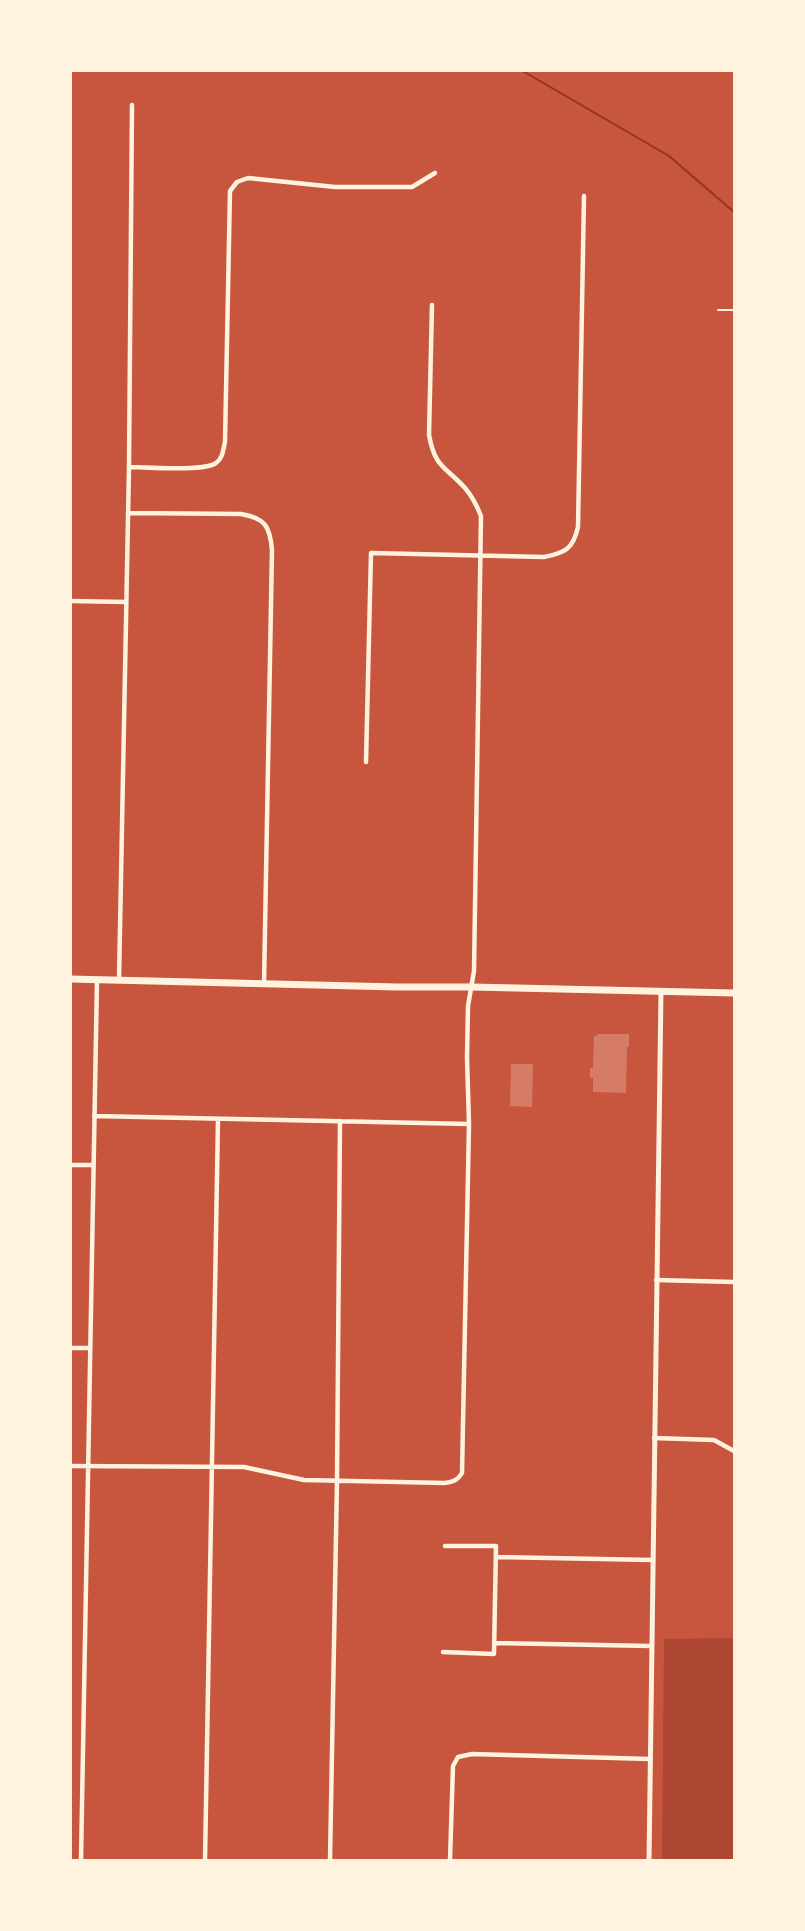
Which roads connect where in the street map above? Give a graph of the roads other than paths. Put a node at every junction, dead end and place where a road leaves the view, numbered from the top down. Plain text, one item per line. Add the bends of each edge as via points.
1 (132, 105) dead end
2 (435, 173) dead end
3 (584, 196) dead end
4 (432, 305) dead end
5 (718, 310) dead end
6 (735, 310) edge
7 (129, 467) junction
8 (128, 513) junction
9 (481, 556) junction
10 (70, 601) edge
11 (126, 602) junction
12 (366, 762) dead end
13 (70, 979) edge
14 (97, 980) junction
15 (119, 980) junction
16 (264, 984) junction
17 (472, 987) junction
18 (661, 991) junction
19 (735, 993) edge
20 (94, 1116) junction
21 (218, 1119) junction
22 (340, 1121) junction
23 (469, 1124) junction
24 (70, 1165) edge
25 (93, 1166) junction
26 (656, 1280) junction
27 (735, 1282) edge
28 (70, 1348) edge
29 (90, 1348) junction
30 (654, 1438) junction
31 (735, 1451) edge
32 (70, 1466) edge
33 (88, 1466) junction
34 (213, 1467) junction
35 (337, 1480) junction
36 (445, 1546) dead end
37 (496, 1557) junction
38 (652, 1560) junction
39 (494, 1643) junction
40 (651, 1646) junction
41 (443, 1652) dead end
42 (650, 1759) junction
43 (81, 1860) edge
44 (204, 1860) edge
45 (330, 1860) edge
46 (450, 1860) edge
47 (649, 1860) edge

1 - 7 street
2 - 7 street via 412,188 335,187 264,178 237,182 230,191 222,456 214,465 201,468
3 - 9 street via 575,539 560,554 544,557
4 - 9 street via 429,435 436,459 465,488 481,516
5 - 6 lane
7 - 8 street
8 - 11 street
8 - 16 street via 255,516 271,534
9 - 12 street via 371,553
9 - 17 street
10 - 11 street
11 - 15 street
13 - 14 highway
14 - 15 highway
14 - 20 street
15 - 16 highway
16 - 17 highway
17 - 18 highway
17 - 23 street via 467,1049
18 - 19 highway
18 - 26 street
20 - 21 street
20 - 25 street
21 - 22 street
21 - 34 street
22 - 23 street
22 - 35 street
23 - 35 street via 459,1478 445,1484
24 - 25 street
25 - 29 street
26 - 27 street
26 - 30 street
28 - 29 street
29 - 33 street
30 - 31 street via 714,1440
30 - 38 street
32 - 33 street
33 - 34 street
33 - 43 street
34 - 35 street via 244,1467 289,1478
34 - 44 street
35 - 45 street
36 - 37 street via 496,1546
37 - 38 street
37 - 39 street
38 - 40 street
39 - 40 street
39 - 41 street via 494,1654
40 - 42 street
42 - 46 street via 472,1754 458,1757 453,1766
42 - 47 street

